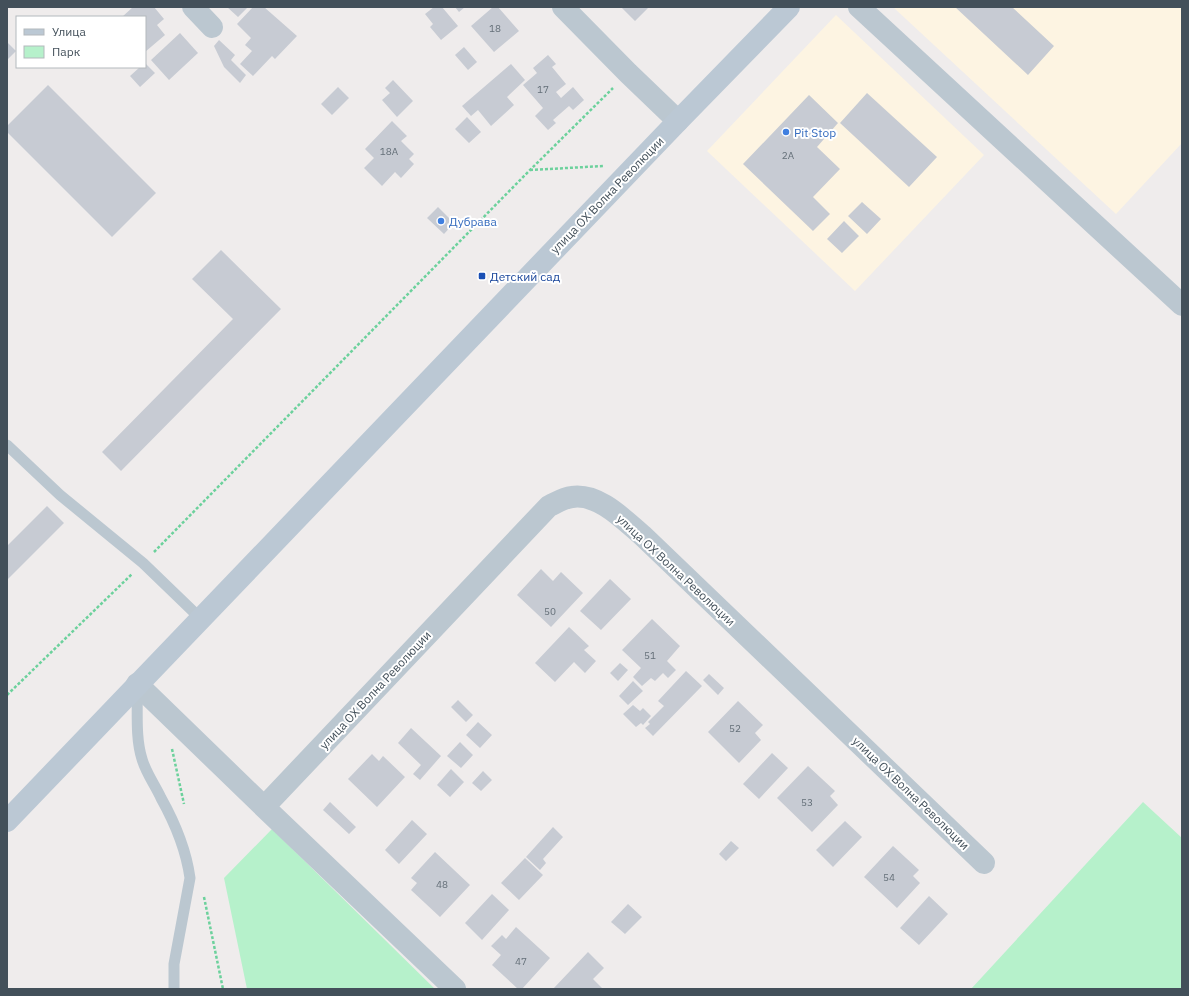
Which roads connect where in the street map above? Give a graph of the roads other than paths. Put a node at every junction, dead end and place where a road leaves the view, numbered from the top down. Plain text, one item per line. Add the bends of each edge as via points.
1 (192, 7) edge
2 (563, 7) edge
3 (789, 7) edge
4 (859, 7) edge
5 (212, 27) dead end
6 (678, 121) junction
7 (1182, 305) edge
8 (7, 445) edge
9 (200, 618) junction
10 (137, 684) junction
11 (264, 807) junction
12 (7, 821) edge
13 (984, 863) dead end
14 (174, 989) edge
15 (455, 989) edge

1 - 5 street
2 - 6 street
3 - 6 main road, улица ОХ Волна Революции
4 - 7 street
6 - 9 main road, улица ОХ Волна Революции
8 - 9 lane via 60,495 143,563
9 - 10 main road, улица ОХ Волна Революции
10 - 11 street
10 - 12 main road, улица ОХ Волна Революции
10 - 14 lane via 138,739 142,759 176,826 190,878 174,964
11 - 13 street, улица ОХ Волна Революции via 549,506 572,497 584,498 607,508 643,536
11 - 15 street

